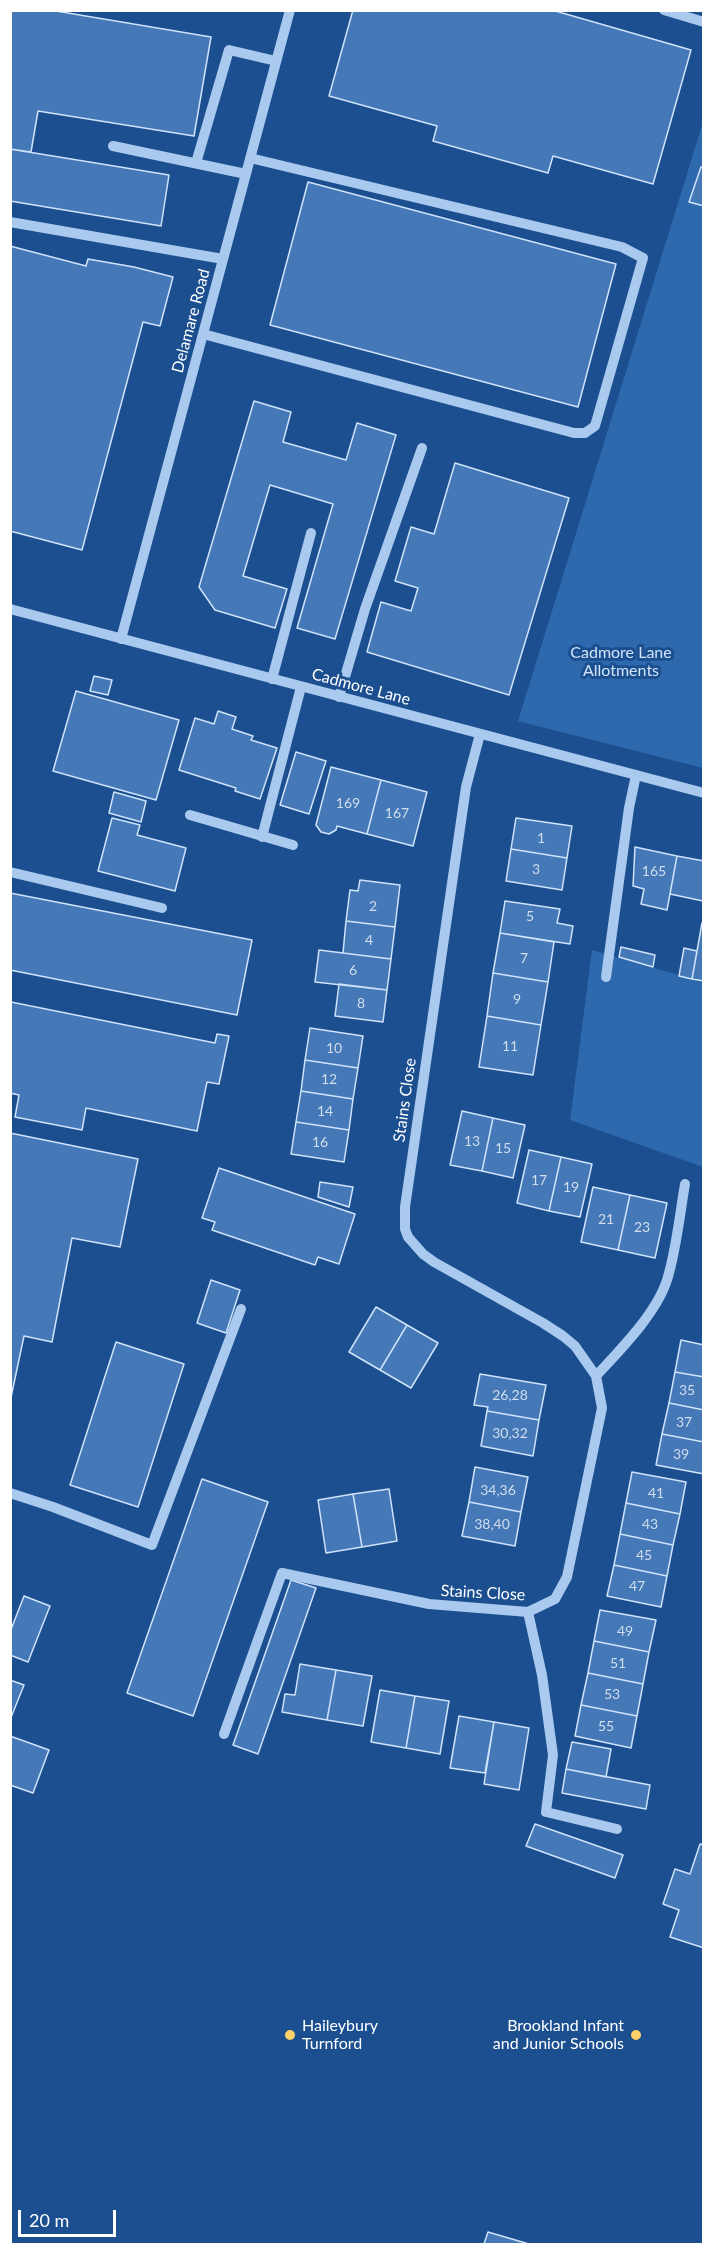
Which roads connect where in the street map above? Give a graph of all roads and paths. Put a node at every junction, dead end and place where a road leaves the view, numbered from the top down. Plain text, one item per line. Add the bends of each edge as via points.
1 (290, 10) edge
2 (664, 10) edge
3 (704, 22) edge
4 (276, 61) junction
5 (114, 146) dead end
6 (250, 158) junction
7 (196, 163) junction
8 (246, 174) junction
9 (10, 222) edge
10 (223, 259) junction
11 (203, 334) junction
12 (422, 448) dead end
13 (311, 533) dead end
14 (10, 609) edge
15 (121, 639) junction
16 (272, 679) junction
17 (301, 687) junction
18 (339, 697) junction
19 (480, 734) junction
20 (636, 775) junction
21 (704, 793) edge
22 (190, 815) dead end
23 (262, 837) junction
24 (293, 845) dead end
25 (10, 872) edge
26 (162, 908) dead end
27 (606, 977) dead end
28 (685, 1184) dead end
29 (241, 1309) dead end
30 (596, 1376) junction
31 (10, 1493) edge
32 (528, 1612) junction
33 (224, 1734) dead end
34 (617, 1829) dead end

1 - 4 street, Delamare Road
2 - 3 street
4 - 6 street, Delamare Road
4 - 7 street via 229,50
5 - 7 street
6 - 8 street, Delamare Road
6 - 11 street via 622,247 643,258 595,426 585,433
7 - 8 street
8 - 10 street, Delamare Road
9 - 10 street
10 - 11 street, Delamare Road
11 - 15 street, Delamare Road
12 - 18 street via 365,609
13 - 16 street
14 - 15 street, Cadmore Lane
15 - 16 street, Cadmore Lane
16 - 17 street, Cadmore Lane
17 - 18 street, Cadmore Lane
17 - 23 street
18 - 19 street, Cadmore Lane
19 - 20 street, Cadmore Lane
19 - 30 street, Stains Close via 464,799 405,1229 416,1247 434,1262 563,1336
20 - 21 street, Cadmore Lane
20 - 27 street
22 - 23 street
23 - 24 street
25 - 26 street
28 - 30 street via 667,1280 630,1340
29 - 31 street via 152,1545
30 - 32 street, Stains Close via 602,1408 567,1577 555,1599
32 - 33 street, Stains Close via 429,1604 282,1574
32 - 34 street via 553,1755 546,1812

